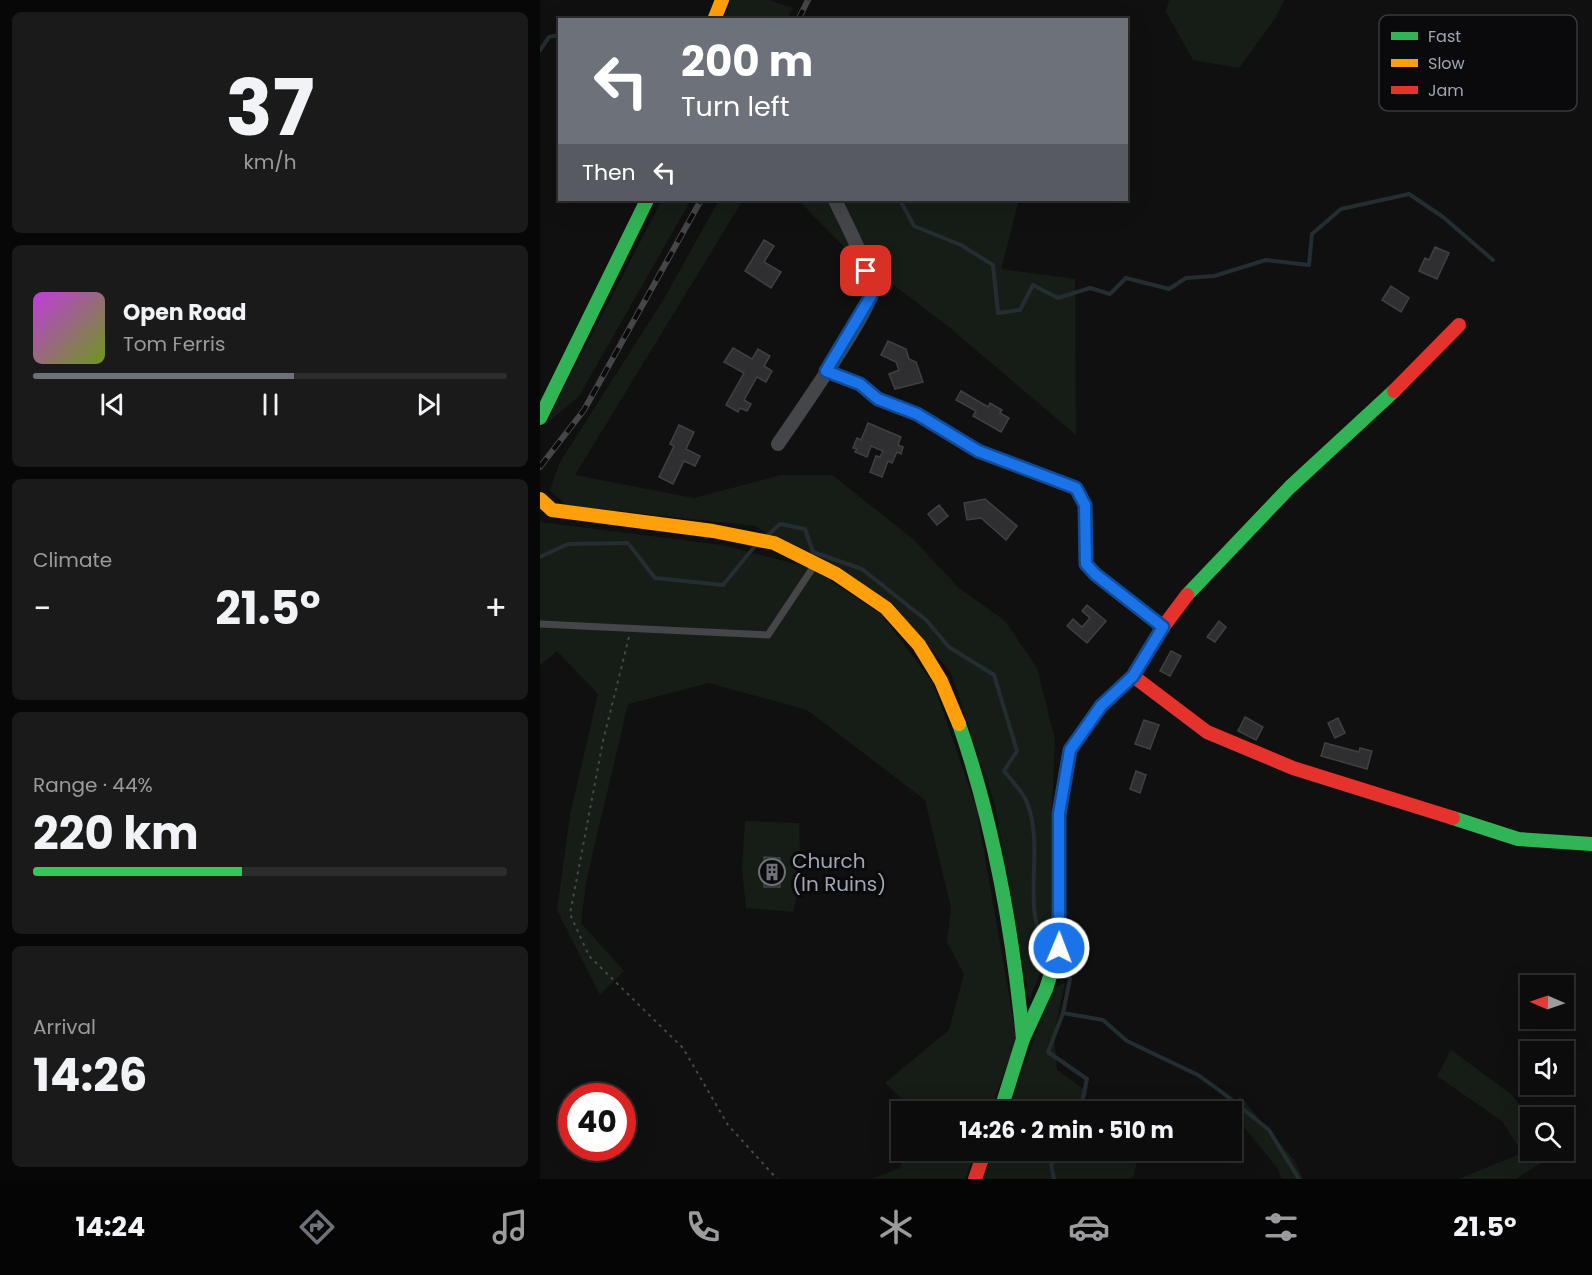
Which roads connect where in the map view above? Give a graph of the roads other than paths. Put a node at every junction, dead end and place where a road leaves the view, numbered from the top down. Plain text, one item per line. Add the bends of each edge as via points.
1 (722, 0) edge
2 (715, 18) edge
3 (647, 201) edge
4 (835, 201) edge
5 (1459, 325) dead end
6 (826, 371) junction
7 (540, 418) edge
8 (778, 444) dead end
9 (540, 499) edge
10 (815, 564) junction
11 (540, 624) edge
12 (1163, 627) junction
13 (1133, 676) junction
14 (1592, 844) edge
15 (1023, 1039) junction
16 (1003, 1101) edge
17 (981, 1161) edge
18 (975, 1179) edge

1 - 2 street
3 - 7 street
4 - 6 street via 866,271 871,296
5 - 12 street via 1366,419 1290,487 1187,595
6 - 8 street
6 - 12 street via 860,384 878,399 917,414 978,451 1076,488 1085,505 1086,564
9 - 10 street via 552,510 749,537 774,543
10 - 11 lane via 768,635
10 - 15 street via 886,608 919,645 941,681 960,726 986,812 1018,986
12 - 13 street
13 - 14 street via 1207,732 1293,768 1518,838
13 - 15 street via 1101,706 1070,750 1059,814 1059,948
15 - 16 street
17 - 18 street

